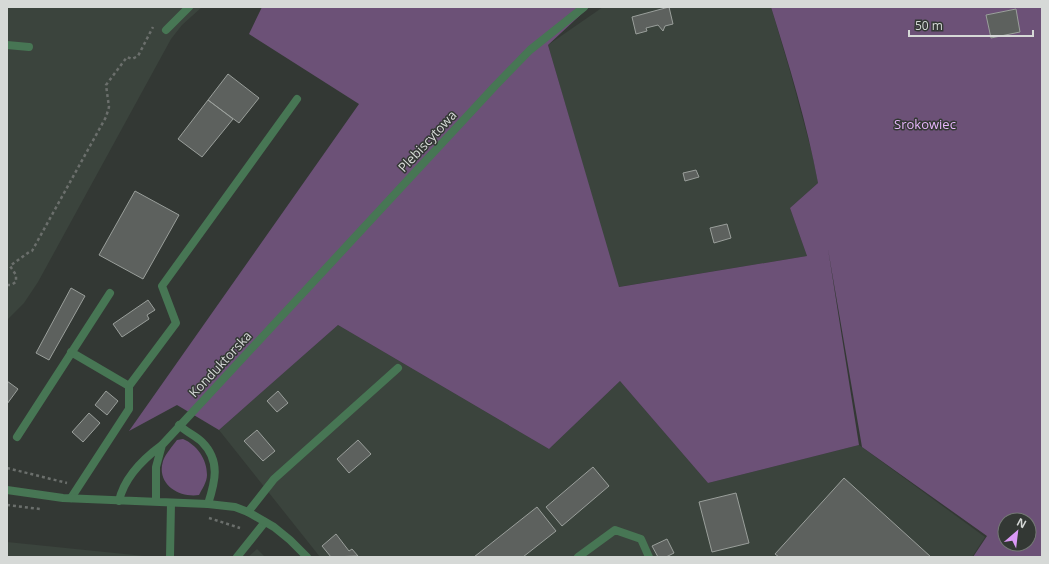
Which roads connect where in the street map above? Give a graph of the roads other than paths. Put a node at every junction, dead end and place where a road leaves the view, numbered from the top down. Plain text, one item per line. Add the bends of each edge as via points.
1 (189, 7) edge
2 (584, 7) edge
3 (166, 30) dead end
4 (7, 45) edge
5 (29, 47) dead end
6 (297, 99) dead end
7 (110, 293) dead end
8 (296, 299) joint
9 (71, 352) junction
10 (398, 368) dead end
11 (129, 386) junction
12 (179, 426) junction
13 (17, 437) dead end
14 (162, 445) junction
15 (7, 490) edge
16 (71, 498) junction
17 (119, 501) junction
18 (156, 502) junction
19 (171, 503) junction
20 (208, 504) junction
21 (248, 512) junction
22 (265, 522) junction
23 (170, 557) edge
24 (237, 557) edge
25 (307, 557) edge
26 (578, 557) edge
27 (649, 557) edge

1 - 3 street
2 - 8 street, Plebiscytowa via 530,50
4 - 5 street
6 - 11 street via 162,286 176,323
7 - 9 street
8 - 12 street, Konduktorska
9 - 11 street
9 - 13 street
10 - 21 street via 274,479
11 - 16 street via 129,409
12 - 14 street, Konduktorska
12 - 20 street via 202,442 215,464 215,482
14 - 17 street, Konduktorska via 149,455 127,481
14 - 18 street, Konduktorska via 156,467
15 - 16 street
16 - 17 street
17 - 18 street
18 - 19 street
19 - 20 street
19 - 23 street
20 - 21 street via 235,507
21 - 22 street
22 - 24 street
22 - 25 street via 290,540
26 - 27 street via 614,530 641,539

